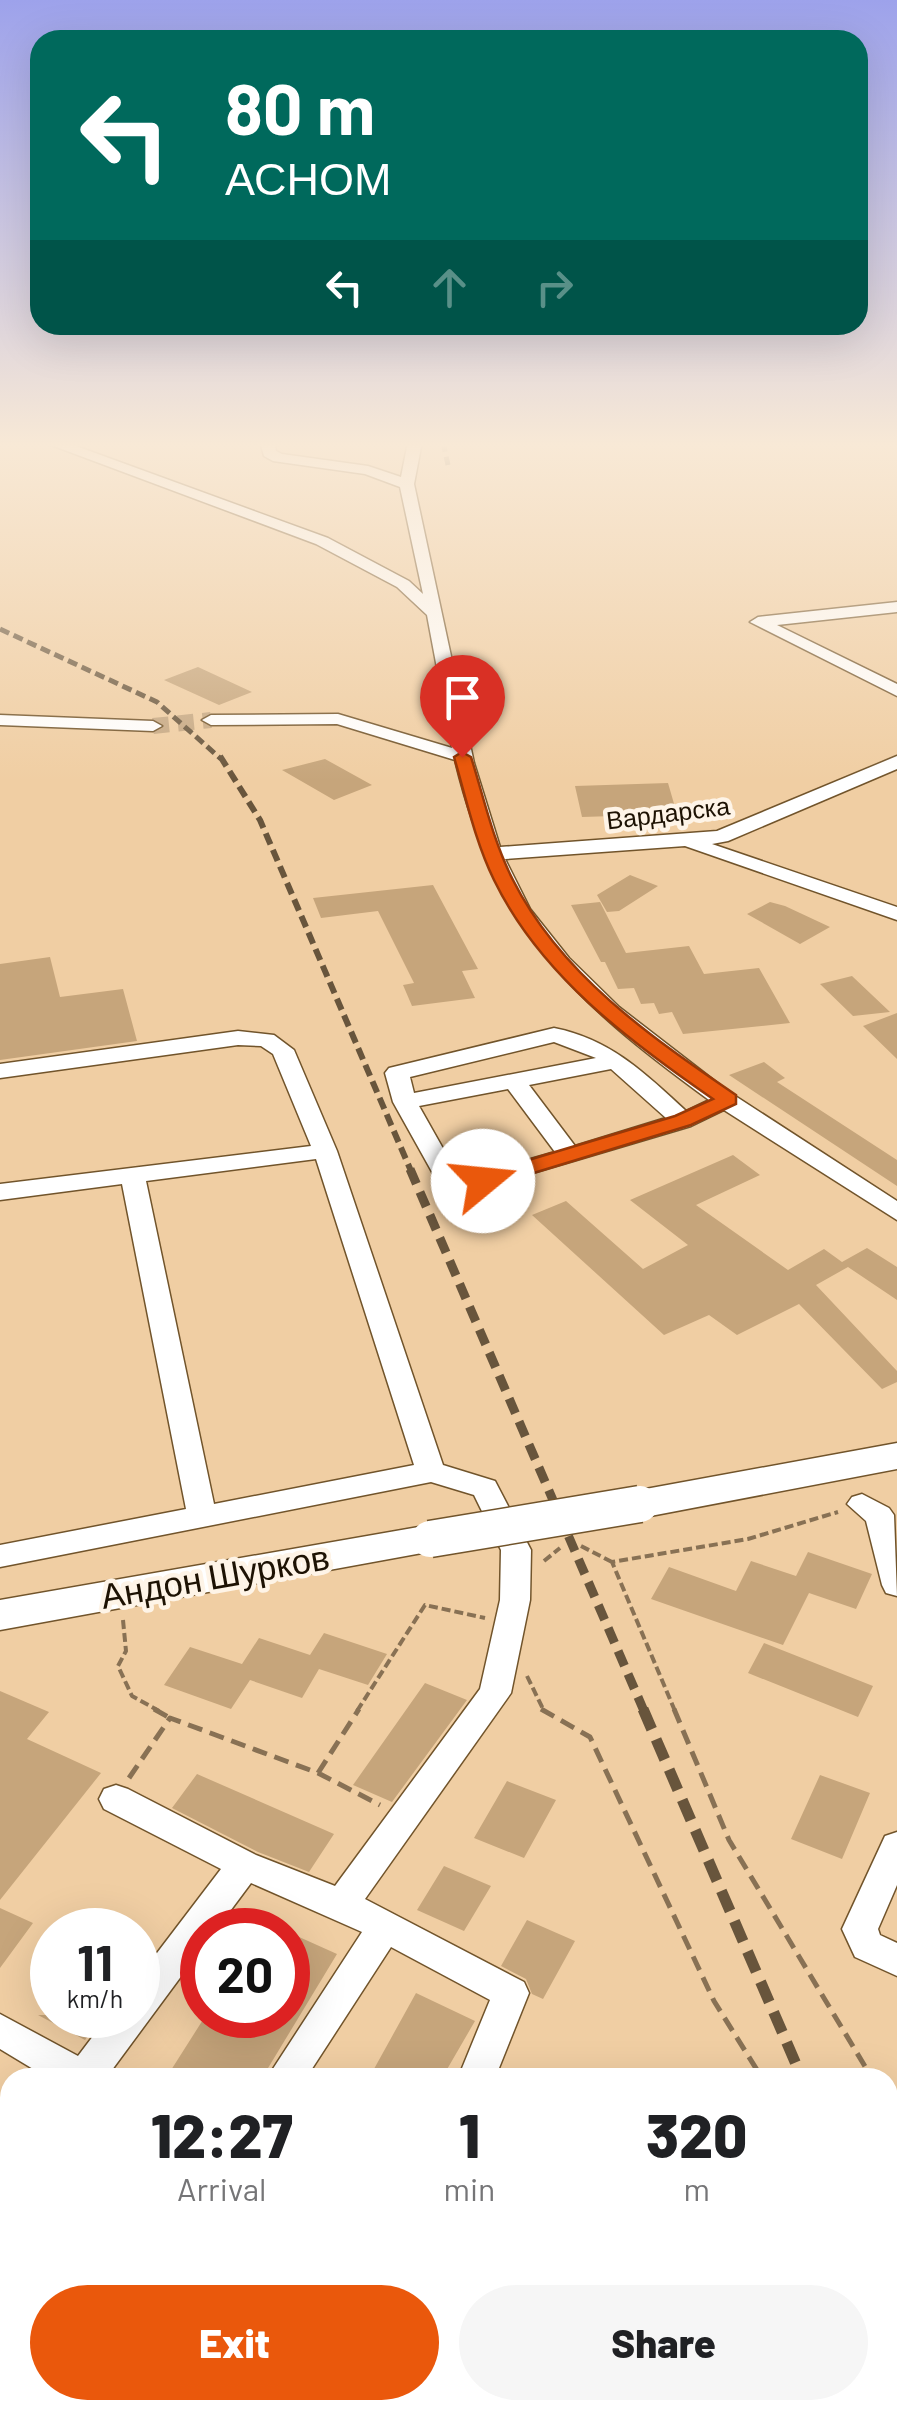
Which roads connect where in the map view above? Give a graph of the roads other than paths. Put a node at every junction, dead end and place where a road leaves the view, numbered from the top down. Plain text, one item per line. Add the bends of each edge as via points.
1 (347, 555) edge
2 (425, 555) edge
3 (897, 606) edge
4 (434, 612) junction
5 (897, 691) edge
6 (0, 720) edge
7 (211, 720) tunnel mouth
8 (153, 726) tunnel mouth
9 (462, 757) junction
10 (897, 762) edge
11 (685, 841) junction
12 (492, 854) junction
13 (897, 914) edge
14 (614, 1061) junction
15 (0, 1071) edge
16 (513, 1080) junction
17 (729, 1100) junction
18 (405, 1102) junction
19 (683, 1120) junction
20 (326, 1152) junction
21 (570, 1155) junction
22 (132, 1175) junction
23 (0, 1192) edge
24 (897, 1212) edge
25 (897, 1456) edge
26 (431, 1472) junction
27 (862, 1504) road end
28 (203, 1520) junction
29 (0, 1556) edge
30 (897, 1585) edge
31 (0, 1616) edge
32 (116, 1799) road end
33 (897, 1846) edge
34 (244, 1865) junction
35 (342, 1904) junction
36 (384, 1929) junction
37 (882, 1953) edge
38 (160, 1977) edge
39 (0, 2030) edge
40 (113, 2038) edge
41 (66, 2068) edge
42 (90, 2068) edge
43 (293, 2068) edge
44 (480, 2068) edge

1 - 4 street via 403,584
2 - 4 street
3 - 5 street via 758,622
4 - 9 street
6 - 8 street
7 - 9 street via 338,720
9 - 12 street
10 - 11 street, Вардарска via 743,830
11 - 12 street, Вардарска
11 - 13 street
12 - 17 street via 506,884 578,981 644,1042
14 - 16 street
14 - 18 street via 578,1038 554,1036 402,1068 397,1079
14 - 19 street
15 - 20 street via 238,1038 266,1040 282,1050
16 - 18 street
16 - 21 street
17 - 19 street
17 - 24 street
18 - 21 street via 445,1174 483,1181
19 - 21 street
20 - 22 street
20 - 26 street
22 - 23 street
22 - 28 street
25 - 31 main road, Андон Шурков, bridge
26 - 28 street
26 - 35 street via 485,1488 516,1550 517,1580 495,1693
27 - 30 street via 879,1515
28 - 29 street
32 - 34 street
33 - 37 street via 862,1923 861,1934
34 - 35 street
34 - 38 street
35 - 36 street
36 - 43 street
36 - 44 street via 511,1994
39 - 41 street
40 - 42 street

